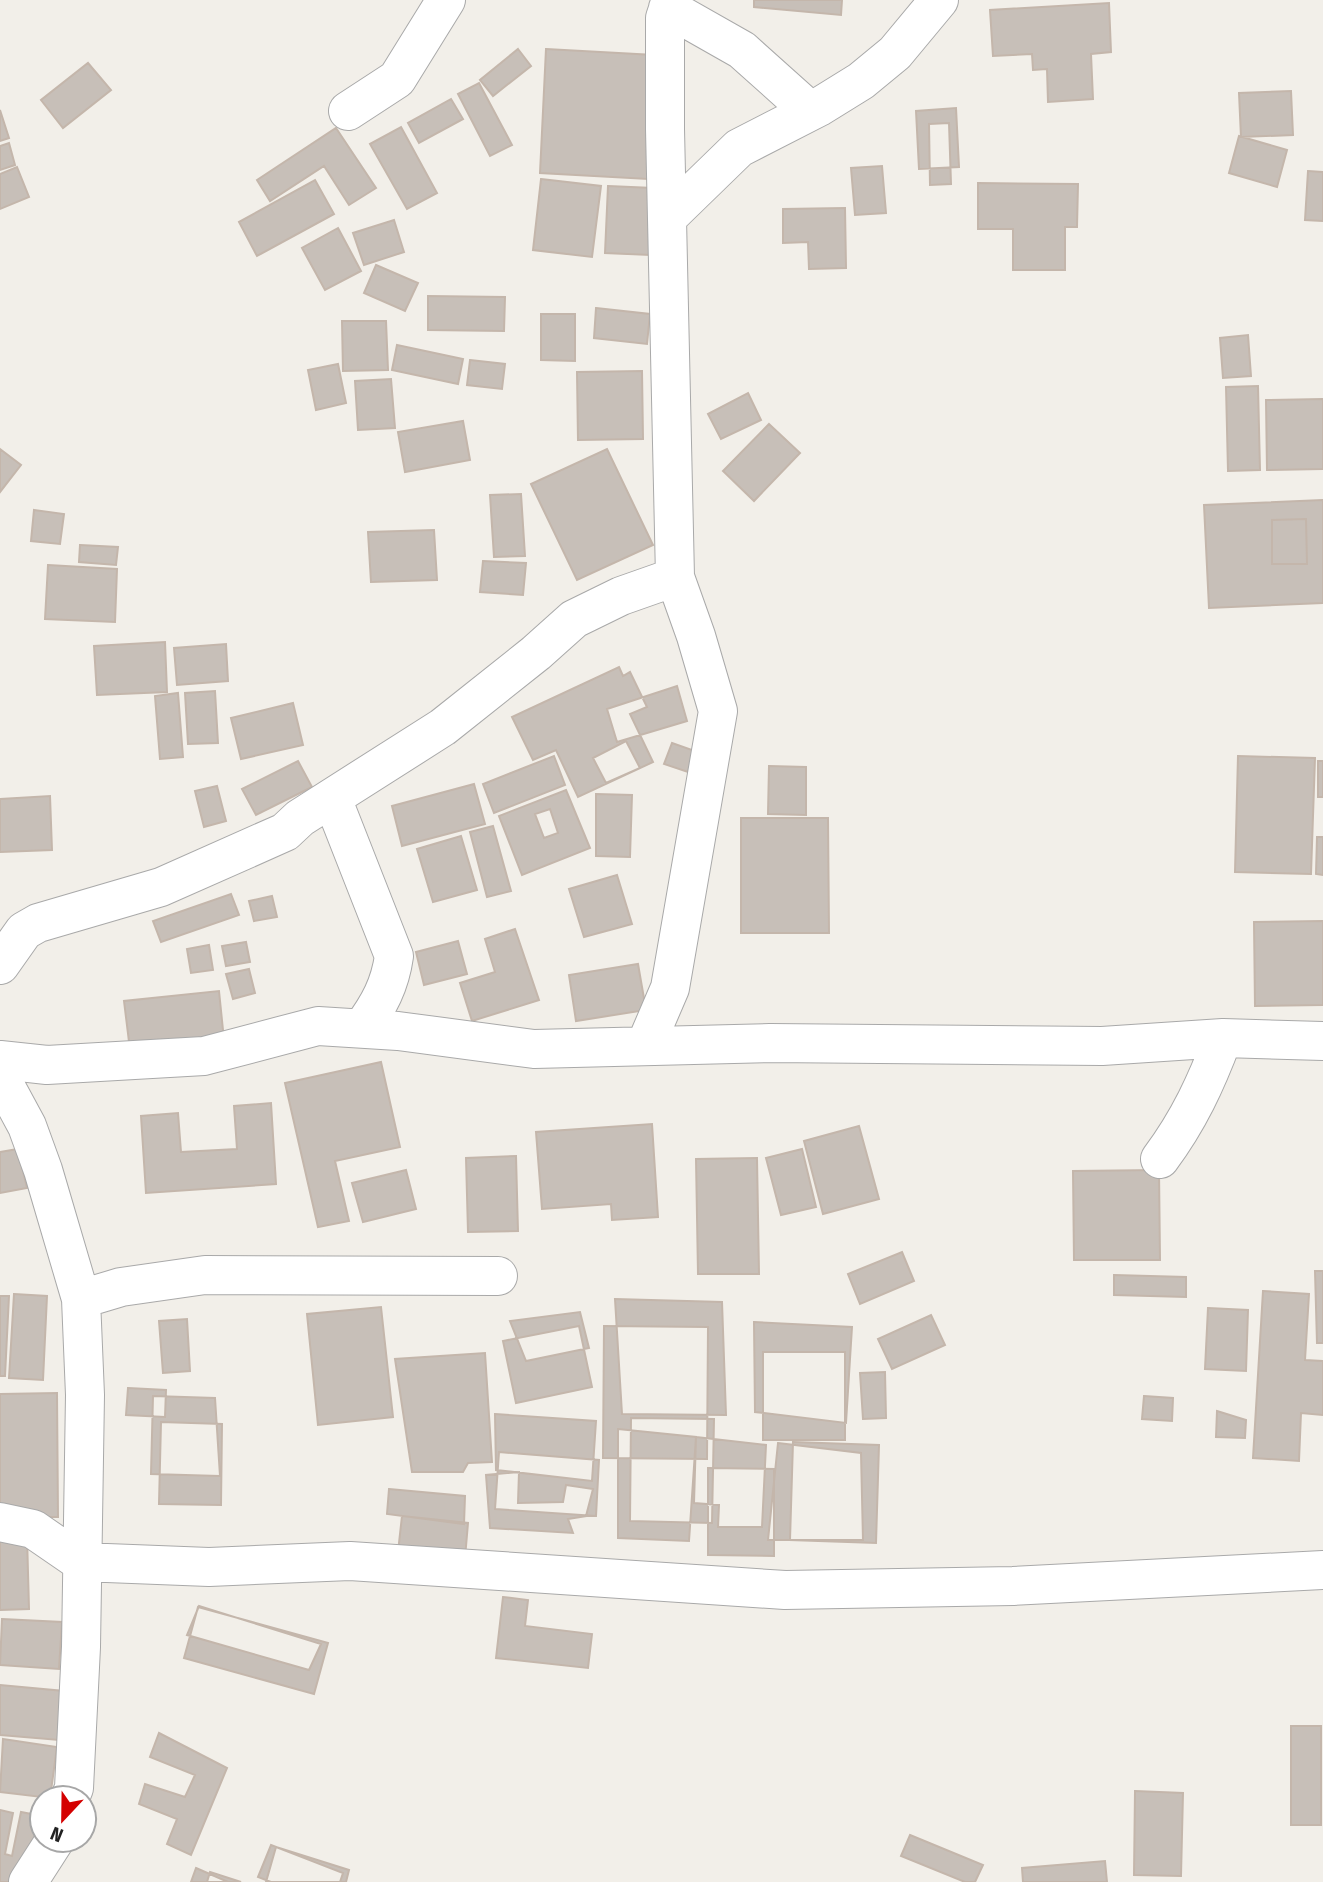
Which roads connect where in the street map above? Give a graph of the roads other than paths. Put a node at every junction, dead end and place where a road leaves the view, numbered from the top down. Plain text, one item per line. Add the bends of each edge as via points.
1 (446, 0) edge
2 (939, 0) edge
3 (669, 4) edge
4 (348, 111) dead end
5 (810, 111) junction
6 (669, 216) junction
7 (675, 577) junction
8 (332, 798) junction
9 (0, 965) edge
10 (362, 1028) junction
11 (1223, 1038) junction
12 (1323, 1041) edge
13 (646, 1044) junction
14 (0, 1060) edge
15 (0, 1076) edge
16 (1160, 1159) dead end
17 (498, 1276) dead end
18 (81, 1299) junction
19 (0, 1522) edge
20 (81, 1562) junction
21 (1323, 1570) edge
22 (74, 1784) edge
23 (46, 1854) edge
24 (28, 1882) edge

1 - 4 street via 397,79
2 - 5 street via 895,53 861,81
3 - 5 street via 742,50
3 - 6 street via 664,18
5 - 6 street via 739,148
6 - 7 street
7 - 8 street via 574,619 443,727
7 - 13 street via 718,711 670,988
8 - 9 street via 285,832 210,867 150,891 37,923 24,931
8 - 10 street via 394,956 380,1003
10 - 13 street via 534,1049
10 - 14 street via 318,1026 204,1056 47,1065
11 - 12 street
11 - 13 street via 1102,1046
11 - 16 street via 1197,1103
15 - 18 street via 27,1126 43,1170
17 - 18 street via 205,1275 121,1287
18 - 20 street via 85,1395
19 - 20 street via 33,1529
20 - 21 street via 223,1567 350,1561 785,1590 1013,1587
20 - 22 street via 80,1715
23 - 24 street

